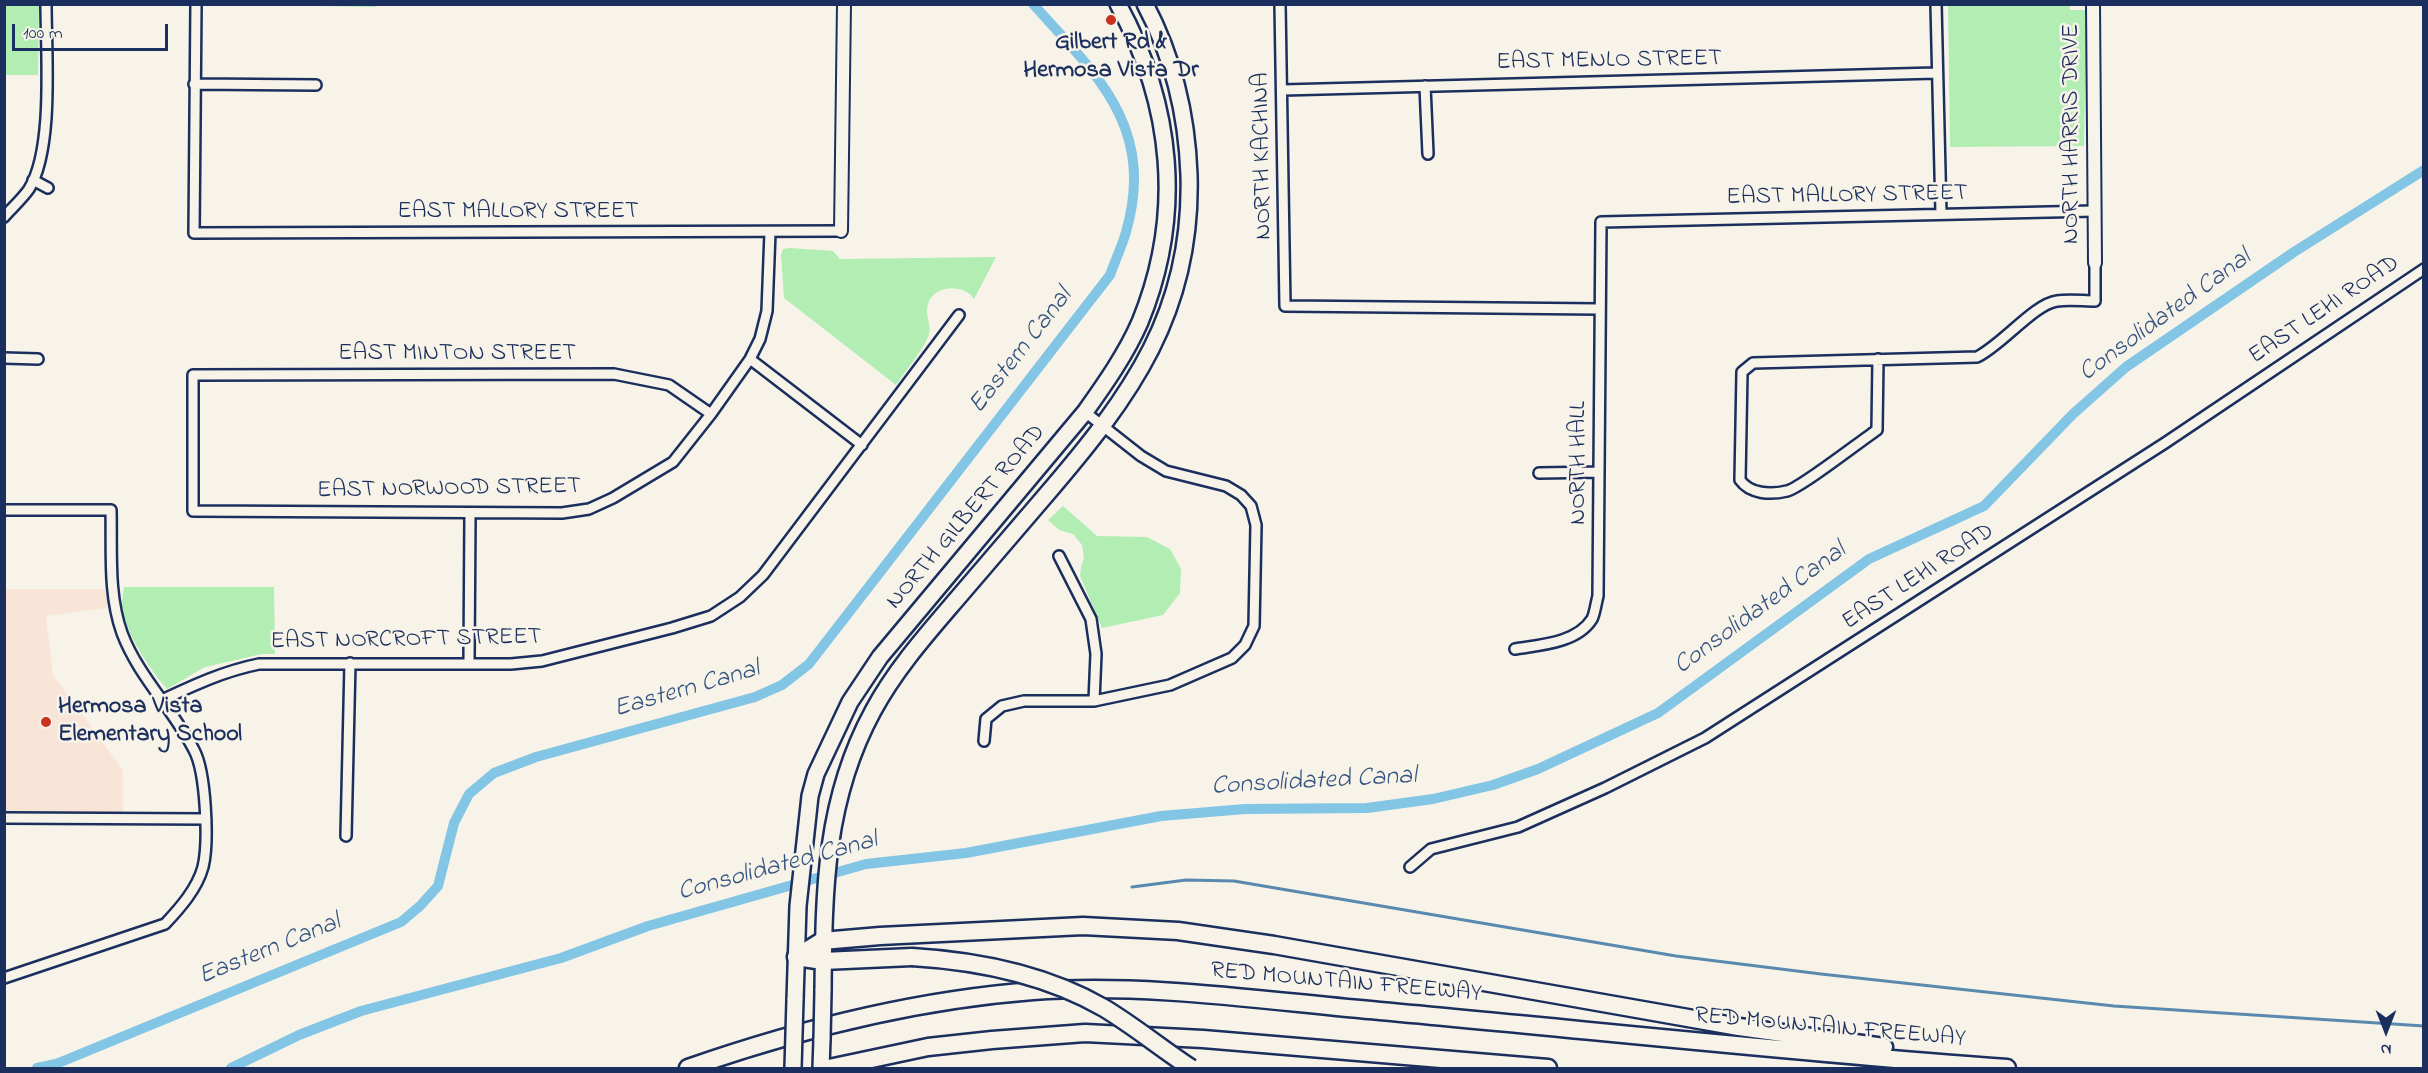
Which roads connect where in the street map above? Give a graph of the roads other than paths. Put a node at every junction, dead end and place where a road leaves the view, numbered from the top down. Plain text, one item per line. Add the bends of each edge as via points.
1 (46, 4) edge
2 (196, 4) edge
3 (844, 4) edge
4 (1118, 4) edge
5 (1145, 4) edge
6 (1280, 4) edge
7 (1936, 4) edge
8 (2093, 4) edge
9 (1936, 73) junction
10 (194, 84) junction
11 (316, 85) dead end
12 (1425, 86) junction
13 (1283, 90) junction
14 (1428, 154) dead end
15 (33, 180) junction
16 (48, 188) dead end
17 (2094, 211) junction
18 (1941, 214) junction
19 (4, 217) edge
20 (1600, 222) joint
21 (842, 231) joint
22 (770, 232) junction
23 (2095, 263) joint
24 (2424, 269) edge
25 (1599, 309) junction
26 (959, 315) dead end
27 (4, 358) edge
28 (38, 360) dead end
29 (750, 360) junction
30 (1878, 360) junction
31 (1085, 412) junction
32 (711, 414) junction
33 (1104, 427) junction
34 (862, 445) junction
35 (1599, 472) junction
36 (1539, 473) dead end
37 (4, 510) edge
38 (193, 511) joint
39 (470, 513) junction
40 (1059, 556) dead end
41 (1515, 650) dead end
42 (469, 662) junction
43 (350, 663) junction
44 (162, 700) junction
45 (1094, 701) junction
46 (984, 741) dead end
47 (4, 818) edge
48 (206, 819) junction
49 (346, 836) dead end
50 (1410, 867) dead end
51 (822, 941) junction
52 (796, 957) junction
53 (823, 961) junction
54 (4, 978) edge
55 (688, 1068) edge
56 (793, 1068) edge
57 (821, 1068) edge
58 (828, 1068) edge
59 (1191, 1068) edge
60 (1548, 1068) edge
61 (2002, 1068) edge
62 (2007, 1068) edge

1 - 15 street via 45,136
2 - 10 street
3 - 21 street
4 - 31 main road, NORTH GILBERT ROAD via 1146,61 1163,124 1168,166 1166,215 1161,251 1140,322 1109,379
5 - 33 main road, NORTH GILBERT ROAD via 1182,107 1188,149 1187,229 1181,266 1158,337
6 - 13 street, NORTH KACHINA
7 - 9 street
8 - 17 street, NORTH HARRIS DRIVE
9 - 12 street, EAST MENLO STREET
9 - 18 street
10 - 11 street
10 - 22 street, EAST MALLORY STREET via 194,233
12 - 13 street, EAST MENLO STREET
12 - 14 street
13 - 25 street, NORTH KACHINA via 1285,306
15 - 16 street
15 - 19 street
17 - 18 street, EAST MALLORY STREET
17 - 23 street, NORTH HARRIS DRIVE
18 - 20 street, EAST MALLORY STREET
20 - 25 street, NORTH HALL
21 - 22 street, EAST MALLORY STREET
22 - 29 street, EAST NORWOOD STREET via 767,311
23 - 30 street via 2095,301 2056,301 1977,357
24 - 50 street, EAST LEHI ROAD via 2164,443 1705,738 1518,826 1431,849
25 - 35 street, NORTH HALL
26 - 34 street, EAST NORCROFT STREET
27 - 28 street
29 - 32 street, EAST NORWOOD STREET
29 - 34 street
30 - 30 street via 1877,430 1789,491 1752,492 1746,488 1740,480 1742,372 1753,363
31 - 33 street
31 - 52 main road, NORTH GILBERT ROAD via 880,657 850,702 816,774 806,823
32 - 38 street, EAST MINTON STREET via 669,385 614,374 193,375
32 - 39 street, EAST NORWOOD STREET via 673,462 589,509 562,513
33 - 45 street via 1166,471 1226,486 1251,506 1256,525 1254,626 1245,645 1232,658 1212,668 1170,685
33 - 51 main road, NORTH GILBERT ROAD via 925,636 872,713 851,759 837,805 829,843
34 - 42 street, EAST NORCROFT STREET via 763,575 740,597 711,616 542,661
35 - 36 street
35 - 41 street, NORTH HALL via 1598,596 1592,619 1575,634 1557,642
37 - 44 street via 111,510 114,607 129,650
38 - 39 street, EAST NORWOOD STREET
39 - 42 street
40 - 45 street via 1090,619 1096,654
42 - 43 street, EAST NORCROFT STREET
43 - 44 street, EAST NORCROFT STREET via 250,666 205,680
43 - 49 street
44 - 48 street via 195,750 203,776
45 - 46 street via 1024,701 1002,706 986,719
47 - 48 street
48 - 54 street via 203,867 186,899 165,924
51 - 52 highway
51 - 53 main road, NORTH GILBERT ROAD
51 - 61 highway via 1031,927 1178,931 1739,1027 1952,1054
52 - 53 highway
52 - 56 main road, NORTH GILBERT ROAD, bridge
53 - 57 main road, NORTH GILBERT ROAD, bridge
53 - 59 highway, bridge via 912,957 987,965 1051,984 1103,1008
55 - 61 highway, RED MOUNTAIN FREEWAY via 798,1032 882,1013 989,995 1081,989 1208,995
58 - 60 highway via 928,1047 1085,1033
61 - 62 highway, RED MOUNTAIN FREEWAY

